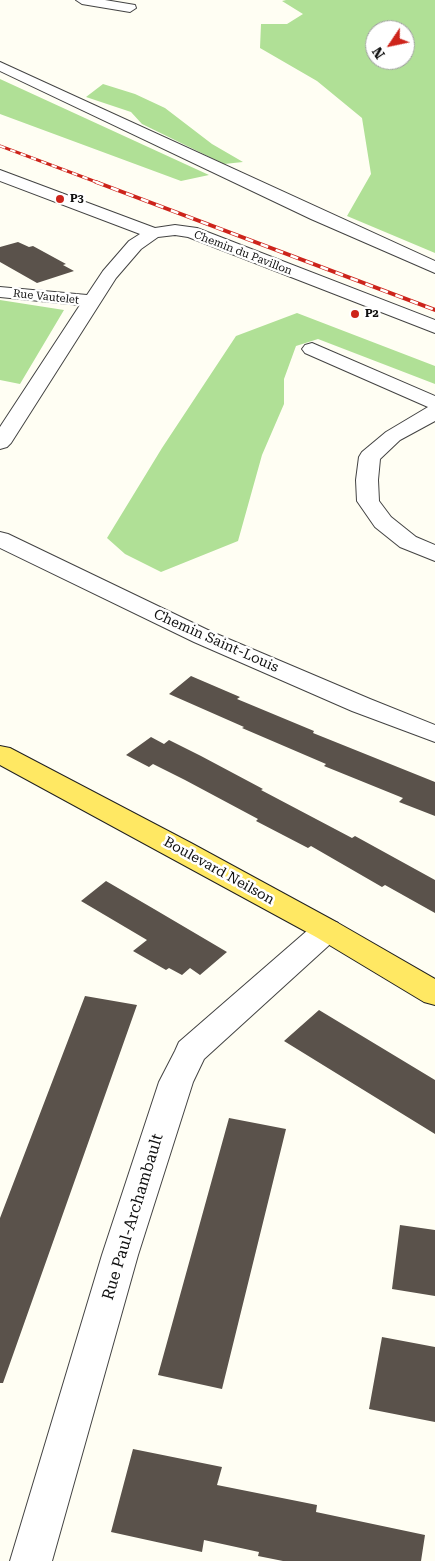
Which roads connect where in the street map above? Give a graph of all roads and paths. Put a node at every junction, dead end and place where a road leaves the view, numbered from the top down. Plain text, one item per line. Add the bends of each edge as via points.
1 (82, 0) edge
2 (130, 8) dead end
3 (0, 66) edge
4 (0, 175) edge
5 (153, 233) junction
6 (435, 268) edge
7 (0, 292) edge
8 (91, 302) junction
9 (435, 327) edge
10 (312, 350) dead end
11 (435, 402) edge
12 (435, 412) edge
13 (0, 443) edge
14 (0, 539) edge
15 (435, 554) edge
16 (435, 734) edge
17 (0, 754) edge
18 (327, 930) junction
19 (435, 994) edge
20 (31, 1561) edge

1 - 2 street
3 - 6 street
4 - 5 street
5 - 8 street via 128,252
5 - 9 street, Chemin du Pavillon via 191,232
7 - 8 street, Rue Vautelet
8 - 13 street
10 - 11 street
12 - 15 street via 393,436 370,457 367,480 368,501 383,522 408,542
14 - 16 street, Chemin Saint-Louis via 203,636
17 - 18 main road, Boulevard Neilson
18 - 19 main road, Boulevard Neilson
18 - 20 street, Rue Paul-Archambault via 191,1051 176,1082 120,1255

